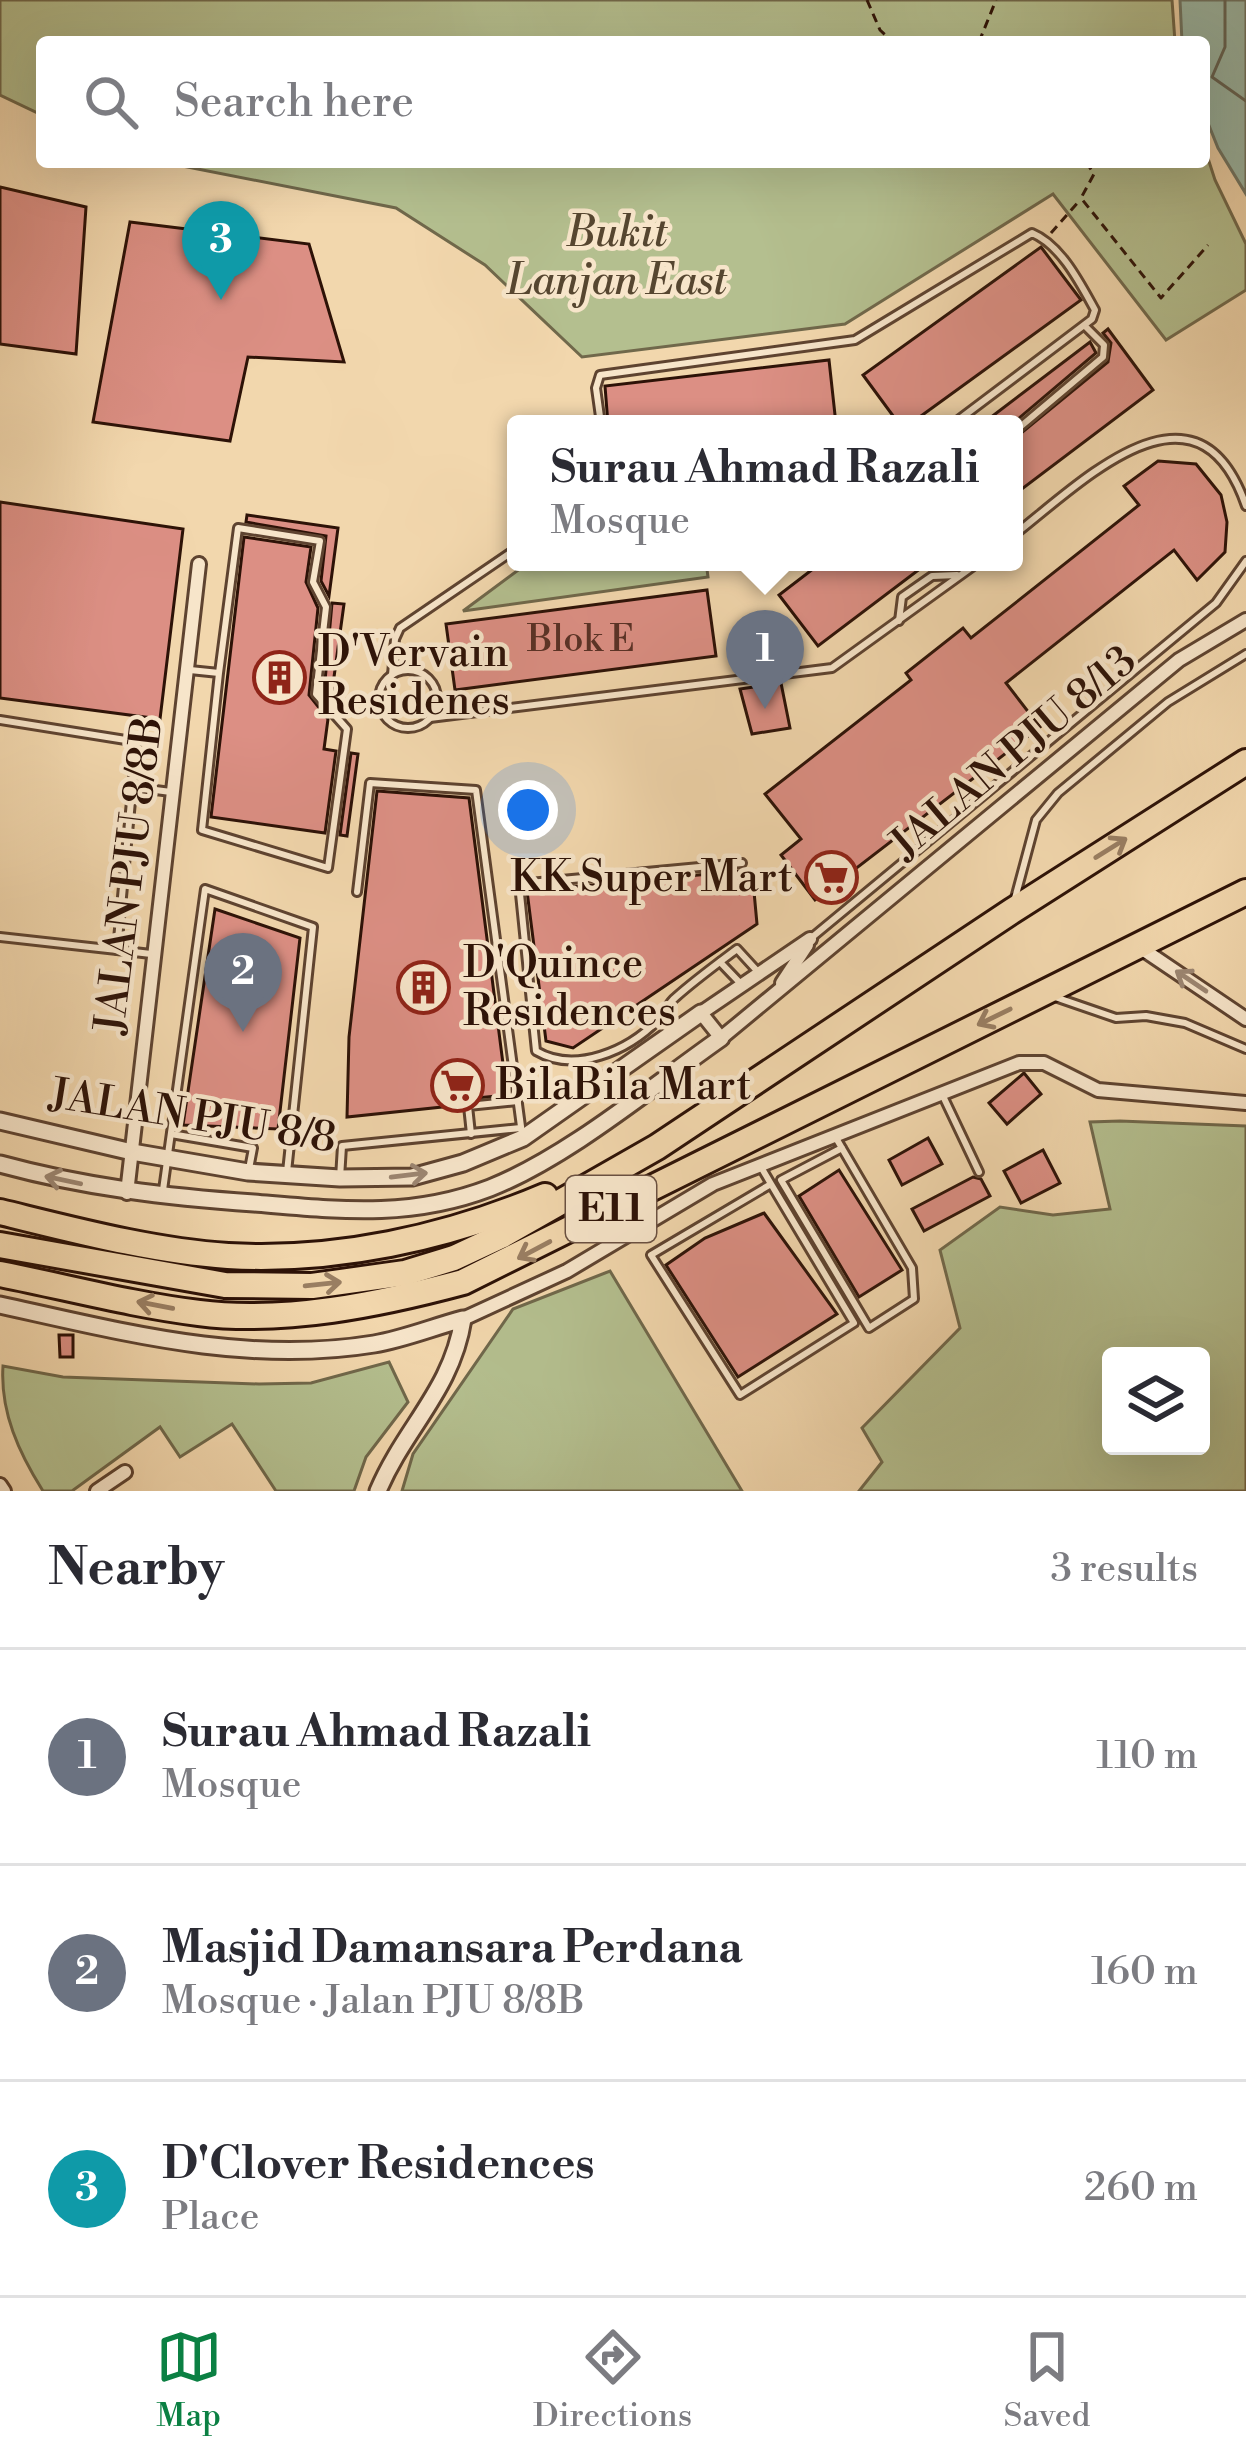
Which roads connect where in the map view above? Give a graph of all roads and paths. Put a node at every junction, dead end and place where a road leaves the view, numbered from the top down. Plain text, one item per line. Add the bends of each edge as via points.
1 (867, 0) edge
2 (996, 0) edge
3 (886, 36) edge
4 (981, 36) edge
5 (1090, 168) edge
6 (1081, 198) junction
7 (1046, 239) junction
8 (1208, 244) dead end
9 (1085, 326) junction
10 (600, 415) edge
11 (965, 415) edge
12 (1023, 424) edge
13 (1246, 506) edge
14 (1023, 528) edge
15 (507, 555) edge
16 (1246, 561) edge
17 (199, 564) dead end
18 (967, 571) edge
19 (961, 575) junction
20 (1246, 620) edge
21 (899, 621) junction
22 (1246, 654) edge
23 (187, 669) junction
24 (220, 673) junction
25 (392, 675) junction
26 (430, 718) junction
27 (0, 720) edge
28 (1246, 762) edge
29 (133, 787) junction
30 (173, 793) junction
31 (742, 863) dead end
32 (357, 892) dead end
33 (1246, 892) edge
34 (1012, 911) junction
35 (0, 937) edge
36 (810, 938) junction
37 (1136, 944) junction
38 (833, 949) junction
39 (117, 950) junction
40 (154, 955) junction
41 (797, 958) junction
42 (720, 962) junction
43 (762, 971) junction
44 (742, 985) junction
45 (1042, 993) junction
46 (758, 1008) junction
47 (701, 1013) junction
48 (1246, 1018) edge
49 (721, 1038) junction
50 (1246, 1049) edge
51 (942, 1094) junction
52 (518, 1101) junction
53 (1246, 1103) edge
54 (0, 1120) edge
55 (471, 1133) junction
56 (522, 1133) junction
57 (171, 1134) junction
58 (838, 1142) junction
59 (657, 1147) junction
60 (132, 1152) junction
61 (168, 1160) junction
62 (759, 1164) junction
63 (0, 1165) edge
64 (248, 1172) junction
65 (979, 1172) dead end
66 (287, 1175) junction
67 (340, 1178) junction
68 (771, 1184) junction
69 (128, 1192) junction
70 (162, 1196) junction
71 (0, 1212) edge
72 (0, 1245) edge
73 (0, 1274) edge
74 (0, 1305) edge
75 (463, 1318) junction
76 (125, 1472) dead end
77 (97, 1491) edge
78 (378, 1491) edge

1 - 3 path
2 - 4 path
5 - 6 path
6 - 7 path
6 - 8 path via 1161,298
7 - 9 lane via 1095,310
7 - 10 lane via 1032,233 855,340 600,375
9 - 11 lane
9 - 12 lane via 1104,345 1103,357
13 - 14 lane via 1226,462 1188,440 1167,438 1129,448
15 - 25 lane via 400,628
16 - 36 lane via 1216,603
17 - 23 street, JALAN PJU 8/8B
18 - 19 lane
19 - 21 lane
19 - 21 lane via 932,576 902,597
20 - 38 street, JALAN PJU 8/13 via 1179,660
21 - 26 lane via 814,672
22 - 34 lane via 1168,702 1058,794 1036,820
23 - 24 lane
23 - 30 street, JALAN PJU 8/8B
24 - 24 lane via 238,528 320,541 313,582 326,607 316,694 347,729 328,868 202,830
25 - 26 lane via 427,676 437,702
25 - 26 lane via 381,690 386,718 413,728
27 - 29 lane via 132,741
34 -> 28 highway, E11
29 - 30 lane
29 - 39 lane
30 - 40 street, JALAN PJU 8/8B
31 - 42 lane via 518,884 536,1051 553,1061 616,1049
32 - 52 lane via 370,783 476,790
33 - 37 highway, E11
34 - 59 highway, E11
35 - 39 lane
36 - 41 street
36 - 43 street, JALAN PJU 8/8
37 - 45 highway, E11
48 -> 37 street
38 - 41 street
38 - 46 street, JALAN PJU 8/13
39 - 40 lane
40 - 60 street, JALAN PJU 8/8B
41 - 43 street
41 - 46 street
42 - 43 lane via 737,949
42 - 44 lane
43 - 44 street, JALAN PJU 8/8
44 - 47 street, JALAN PJU 8/8
45 - 50 lane via 1116,1018 1185,1023
45 -> 73 highway, E11 via 514,1260 405,1298 305,1313 201,1314
46 - 49 street, JALAN PJU 8/8
47 - 49 street
47 - 56 street, JALAN PJU 8/8
49 - 70 street, JALAN PJU 8/8 via 540,1164 425,1207 378,1213
51 - 53 street via 1031,1061 1098,1090
51 - 58 street
51 - 65 lane
52 - 55 lane via 468,1106
52 - 56 lane
54 - 60 street, JALAN PJU 8/8
55 - 56 lane
55 - 67 lane via 342,1147
67 -> 56 street, JALAN PJU 8/8 via 412,1177
57 - 61 lane
57 - 64 lane via 253,1148
57 - 66 lane via 205,889 313,926
58 - 58 lane via 912,1268 914,1299 869,1328 781,1180
58 - 62 street
59 - 71 highway via 500,1215 351,1250 223,1256
72 -> 59 highway, E11 via 225,1285 312,1286 405,1273 501,1236
60 - 61 street, JALAN PJU 8/8
60 - 69 street, JALAN PJU 8/8B
61 - 64 street, JALAN PJU 8/8
61 - 70 lane
62 - 68 lane
62 - 75 street via 567,1271
69 -> 63 street, JALAN PJU 8/8
64 - 66 street, JALAN PJU 8/8
66 - 67 street, JALAN PJU 8/8
68 - 68 lane via 854,1323 740,1395 651,1255
69 - 70 street, JALAN PJU 8/8
74 - 75 street via 219,1349 378,1343
75 - 78 street via 458,1354
76 - 77 street

